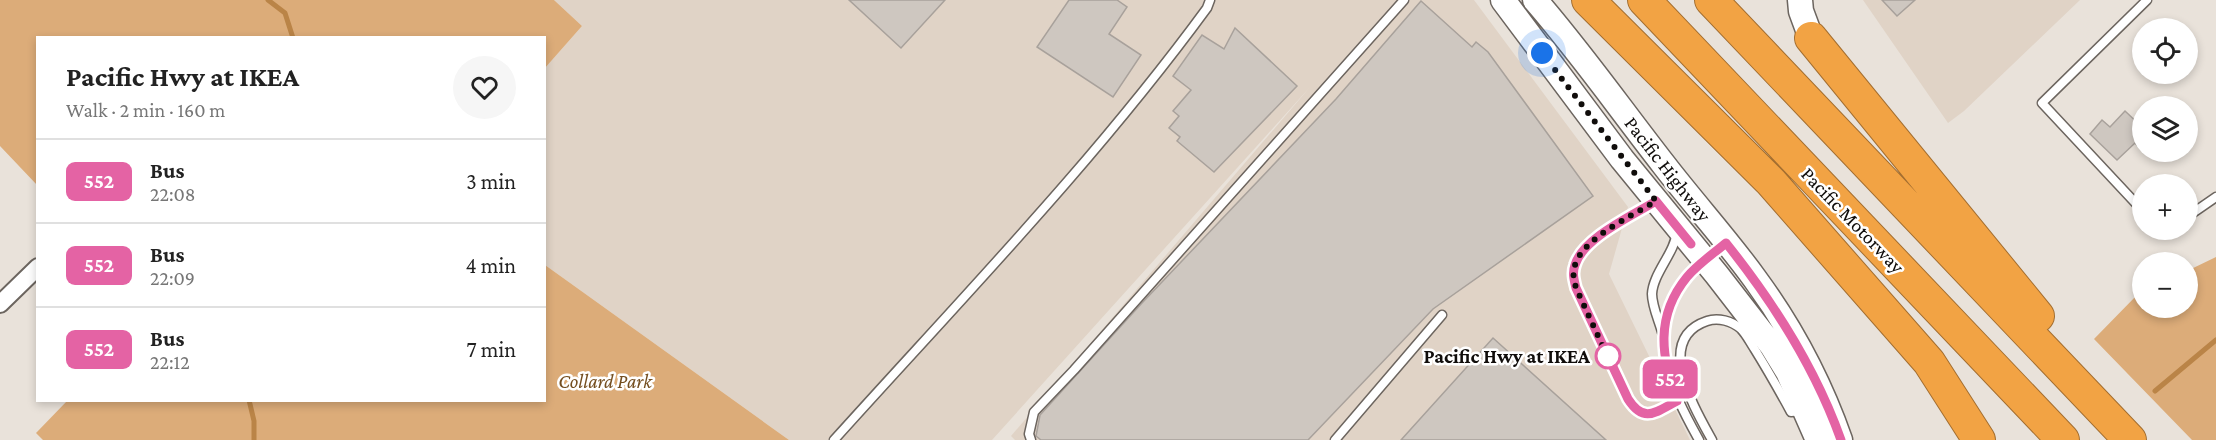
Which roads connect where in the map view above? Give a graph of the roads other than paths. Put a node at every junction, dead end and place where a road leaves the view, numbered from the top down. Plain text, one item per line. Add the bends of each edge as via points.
1 (1210, 0) edge
2 (1404, 0) edge
3 (1503, 0) edge
4 (1535, 0) edge
5 (1588, 0) edge
6 (1644, 0) edge
7 (1711, 0) edge
8 (1800, 0) edge
9 (2147, 0) edge
10 (1811, 38) joint
11 (2216, 197) edge
12 (2132, 199) edge
13 (1656, 201) junction
14 (2198, 209) edge
15 (1677, 227) junction
16 (1726, 243) junction
17 (1705, 261) junction
18 (36, 269) edge
19 (0, 304) edge
20 (1442, 315) dead end
21 (1663, 335) junction
22 (1677, 401) junction
23 (1807, 411) junction
24 (834, 440) edge
25 (1031, 440) edge
26 (1335, 440) edge
27 (1699, 440) edge
28 (1712, 440) edge
29 (1818, 440) edge
30 (1840, 440) edge
31 (1979, 440) edge
32 (2063, 440) edge
33 (2130, 440) edge
34 (2139, 440) edge

1 - 24 lane via 1164,66 1065,184
2 - 25 lane via 1034,412
3 - 13 street, Pacific Highway
4 - 16 street, Pacific Highway
5 - 31 highway via 1771,182 1929,362
6 - 32 highway, Pacific Motorway
7 - 33 highway
8 - 10 street
9 - 12 lane via 2042,103
10 - 34 highway
11 - 14 lane
13 - 15 street, Pacific Highway
13 - 22 lane via 1587,245 1573,275 1635,410 1653,414
15 - 17 street, Pacific Highway
15 - 21 lane via 1674,244 1652,294
16 - 17 lane
16 - 30 street, Pacific Highway via 1790,333 1829,408
17 - 21 lane via 1679,288
17 - 23 street, Pacific Highway via 1772,346
18 - 19 street
20 - 26 lane
21 - 22 lane via 1666,366
22 - 27 lane
23 - 28 lane via 1791,412 1741,330 1727,320 1711,320 1690,331 1680,347 1679,360
23 - 29 street, Pacific Highway

